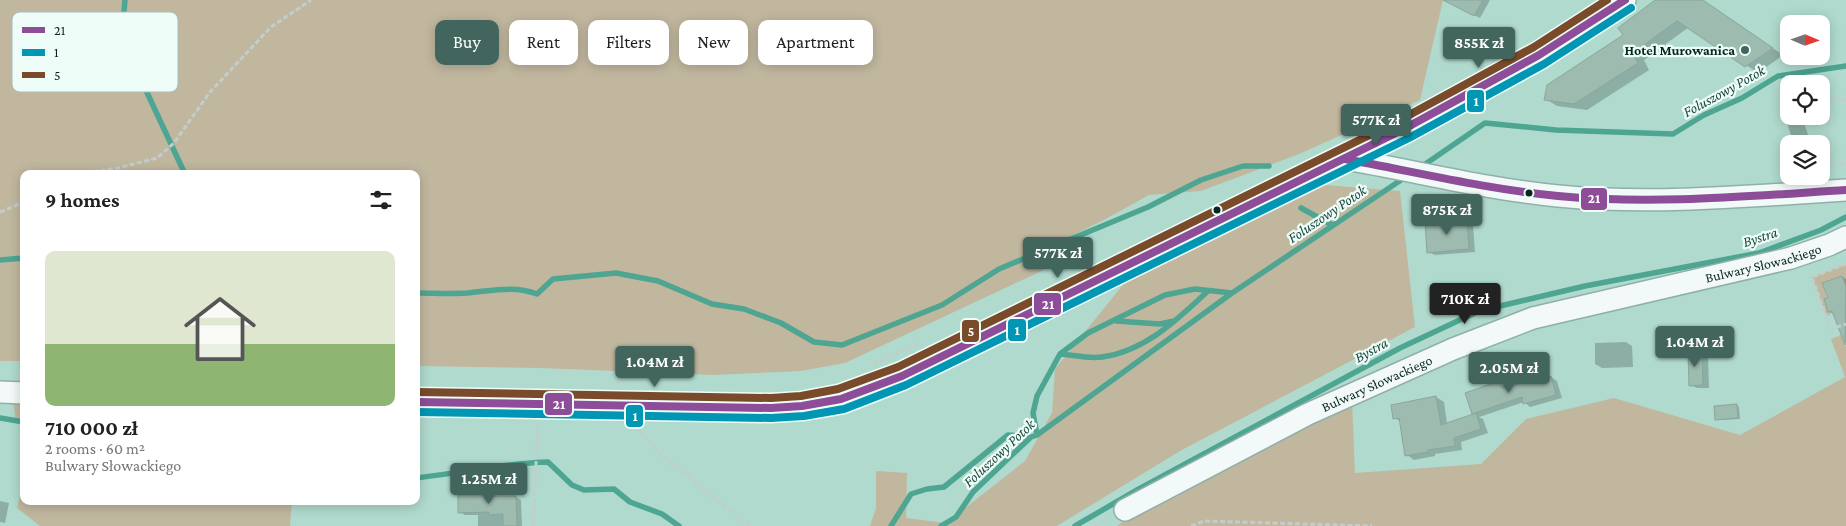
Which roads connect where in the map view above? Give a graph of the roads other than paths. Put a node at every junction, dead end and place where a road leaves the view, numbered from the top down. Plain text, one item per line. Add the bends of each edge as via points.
1 (1625, 0) edge
2 (1345, 159) junction
3 (1846, 190) edge
4 (1845, 239) edge
5 (0, 392) edge
6 (20, 393) edge
7 (420, 402) edge
8 (1125, 510) dead end

1 - 2 street via 1470,96
2 - 3 street via 1514,191 1605,198 1697,198
2 - 7 street via 902,376 840,399 771,408 617,397 539,405
4 - 8 street, Bulwary Słowackiego via 1791,258 1524,322 1453,349 1308,414
5 - 6 street

